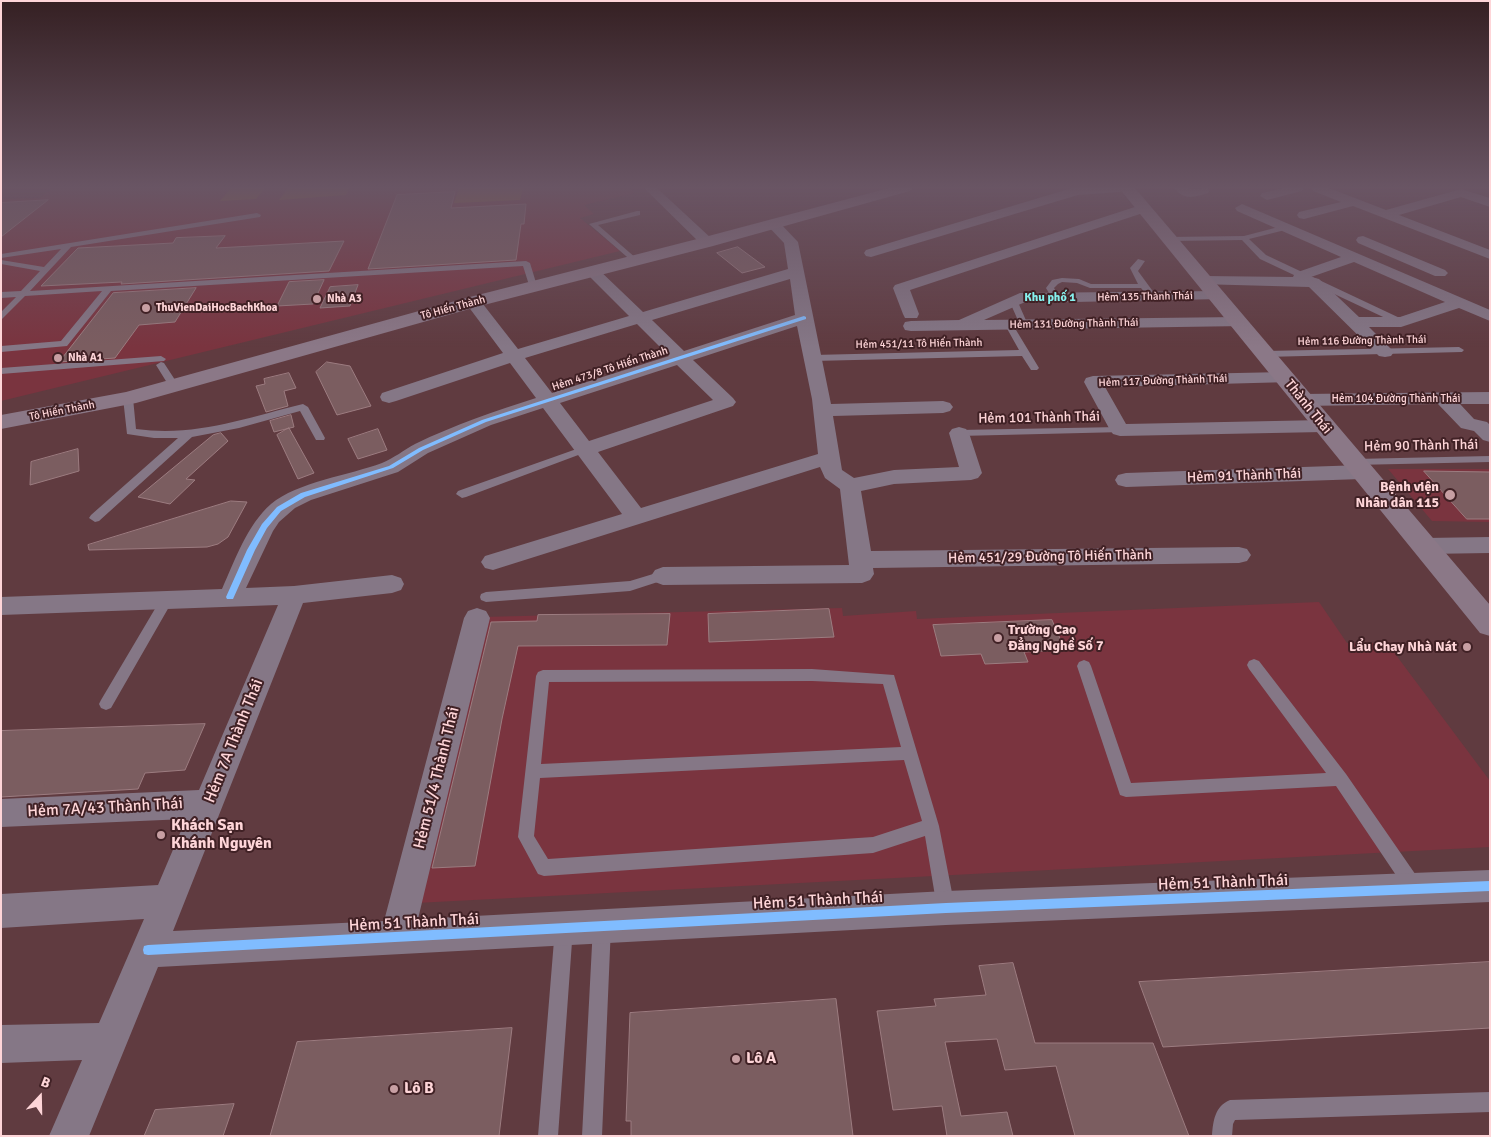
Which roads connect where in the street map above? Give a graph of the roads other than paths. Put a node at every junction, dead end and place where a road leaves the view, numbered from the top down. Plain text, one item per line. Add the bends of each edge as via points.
1 (94, 241) edge
2 (612, 241) edge
3 (710, 241) edge
4 (790, 241) edge
5 (911, 241) edge
6 (1044, 241) edge
7 (1171, 241) edge
8 (1247, 241) edge
9 (1318, 241) edge
10 (1366, 241) edge
11 (1455, 241) edge
12 (1490, 241) edge
13 (707, 242) joint
14 (69, 245) junction
15 (1470, 247) junction
16 (872, 253) dead end
17 (1490, 255) edge
18 (1, 256) edge
19 (1355, 257) junction
20 (1263, 258) junction
21 (634, 260) junction
22 (1141, 261) dead end
23 (1, 262) edge
24 (46, 270) junction
25 (592, 271) junction
26 (796, 272) junction
27 (1440, 272) dead end
28 (1300, 280) junction
29 (533, 286) junction
30 (207, 287) dead end
31 (1211, 289) junction
32 (105, 292) junction
33 (1149, 292) junction
34 (1, 295) edge
35 (21, 296) junction
36 (1, 299) edge
37 (1014, 300) junction
38 (473, 302) junction
39 (1459, 303) junction
40 (1490, 316) edge
41 (1, 317) edge
42 (638, 318) junction
43 (804, 318) junction
44 (1238, 322) junction
45 (1355, 322) junction
46 (1400, 322) junction
47 (1017, 325) junction
48 (959, 326) junction
49 (1, 349) edge
50 (1459, 350) dead end
51 (1385, 352) junction
52 (1026, 353) junction
53 (1265, 354) junction
54 (513, 356) junction
55 (680, 358) junction
56 (812, 358) junction
57 (1034, 368) dead end
58 (1, 371) edge
59 (1285, 378) junction
60 (174, 386) junction
61 (389, 397) dead end
62 (128, 398) junction
63 (1490, 398) edge
64 (1444, 399) junction
65 (547, 400) junction
66 (1302, 400) junction
67 (943, 407) dead end
68 (823, 410) junction
69 (1, 422) edge
70 (1323, 426) junction
71 (1120, 430) junction
72 (959, 433) joint
73 (187, 436) junction
74 (1490, 436) edge
75 (320, 438) dead end
76 (585, 449) junction
77 (829, 458) junction
78 (1490, 459) edge
79 (1358, 467) junction
80 (1126, 480) dead end
81 (850, 486) junction
82 (462, 494) dead end
83 (96, 518) dead end
84 (637, 518) junction
85 (1490, 545) edge
86 (1426, 546) junction
87 (1239, 555) dead end
88 (494, 562) dead end
89 (861, 567) junction
90 (663, 576) joint
91 (392, 584) dead end
92 (294, 594) junction
93 (230, 597) junction
94 (167, 600) junction
95 (1, 606) edge
96 (482, 607) joint
97 (1490, 625) edge
98 (1254, 665) dead end
99 (1084, 666) dead end
100 (106, 704) dead end
101 (910, 753) junction
102 (533, 771) junction
103 (1340, 779) junction
104 (208, 804) junction
105 (1, 813) edge
106 (931, 826) junction
107 (1490, 886) edge
108 (1415, 889) junction
109 (168, 901) junction
110 (946, 908) junction
111 (1, 911) edge
112 (602, 926) junction
113 (564, 928) junction
114 (396, 938) junction
115 (148, 950) junction
116 (109, 1041) junction
117 (1, 1044) edge
118 (1490, 1102) edge
119 (69, 1136) edge
120 (548, 1136) edge
121 (592, 1136) edge
122 (1222, 1136) edge

1 - 14 lane
2 - 21 lane
3 - 13 main road, Tô Hiến Thành
4 - 26 street
5 - 16 street
6 - 48 street, Hẻm 131 Đường Thành Thái via 901,288 911,320
7 - 31 main road, Thành Thái
8 - 20 lane
9 - 19 street
10 - 27 street
11 - 15 street
12 - 15 street
13 - 21 main road, Tô Hiến Thành
14 - 18 lane
14 - 24 lane
15 - 17 street
19 - 28 street, Hẻm 135 Thành Thái
19 - 39 street
20 - 28 lane
20 - 28 lane
21 - 25 main road, Tô Hiến Thành
22 - 33 lane via 1134,271
23 - 24 lane
24 - 35 lane
25 - 29 main road, Tô Hiến Thành
25 - 42 street
26 - 42 street
26 - 43 street
28 - 31 street, Hẻm 135 Thành Thái
28 - 45 street
28 - 46 lane
29 - 32 lane via 526,263
29 - 38 main road, Tô Hiến Thành
30 - 32 lane
31 - 33 street, Hẻm 135 Thành Thái
31 - 44 main road, Thành Thái
32 - 35 lane
32 - 49 lane via 64,344
33 - 37 street, Hẻm 135 Thành Thái via 1094,292
34 - 35 lane
35 - 36 lane
35 - 41 lane
37 - 47 lane
37 - 48 street, Hẻm 135 Thành Thái
38 - 54 street
38 - 60 main road, Tô Hiến Thành
39 - 40 street
39 - 46 street
42 - 54 street
42 - 55 street
43 - 55 street, Hẻm 473/8 Tô Hiến Thành
43 - 56 street
44 - 47 street, Hẻm 131 Đường Thành Thái
44 - 53 main road, Thành Thái
45 - 46 street
45 - 51 street
47 - 48 street, Hẻm 131 Đường Thành Thái
47 - 52 lane
50 - 51 lane, Hẻm 116 Đường Thành Thái
51 - 53 lane, Hẻm 116 Đường Thành Thái
52 - 56 lane, Hẻm 451/11 Tô Hiến Thành
52 - 57 lane
53 - 59 main road, Thành Thái
54 - 61 street
54 - 65 street
55 - 65 street, Hẻm 473/8 Tô Hiến Thành
55 - 76 street via 726,402
56 - 68 street
58 - 60 lane via 161,362
59 - 66 main road, Thành Thái
59 - 71 street, Hẻm 117 Đường Thành Thái via 1093,382
60 - 62 main road, Tô Hiến Thành
62 - 69 main road, Tô Hiến Thành
62 - 73 lane via 131,432
63 - 64 street, Hẻm 104 Đường Thành Thái
64 - 66 street, Hẻm 104 Đường Thành Thái
64 - 74 street via 1468,424 1480,426
65 - 76 street
65 - 93 street, Hẻm 473/8 Tô Hiến Thành via 484,421 391,467 303,496 280,508 265,524
66 - 70 main road, Thành Thái
67 - 68 street
68 - 77 street
70 - 71 street
70 - 79 main road, Thành Thái
71 - 72 lane, Hẻm 101 Thành Thái
72 - 81 street via 972,473 894,477
73 - 75 lane via 303,407
73 - 83 lane
76 - 82 lane
76 - 84 street
77 - 81 street via 832,473
77 - 84 street
78 - 79 lane, Hẻm 90 Thành Thái
79 - 80 street, Hẻm 91 Thành Thái
79 - 86 main road, Thành Thái
81 - 89 street
84 - 88 street
85 - 86 street
86 - 97 main road, Thành Thái
87 - 89 street, Hẻm 451/29 Đường Tô Hiến Thành
89 - 90 street, Hẻm 451/29 Đường Tô Hiến Thành
90 - 96 lane via 630,586
91 - 92 street
92 - 93 street
92 - 104 street, Hẻm 7A Thành Thái
93 - 94 street
94 - 95 street
94 - 100 lane
96 - 114 street, Hẻm 51/4 Thành Thái
98 - 103 lane
99 - 103 lane via 1126,790
101 - 102 lane
101 - 102 lane via 889,679 812,675 543,676
101 - 106 lane
102 - 106 lane via 526,837 544,868 873,845
103 - 108 lane
104 - 105 street, Hẻm 7A/43 Thành Thái
104 - 109 street, Hẻm 7A Thành Thái
106 - 110 lane
107 - 108 street, Hẻm 51 Thành Thái
108 - 110 street, Hẻm 51 Thành Thái
109 - 111 street
109 - 115 street, Hẻm 7A Thành Thái
110 - 112 street, Hẻm 51 Thành Thái
112 - 113 street, Hẻm 51 Thành Thái
112 - 121 lane
113 - 114 street, Hẻm 51 Thành Thái
113 - 120 lane
114 - 115 street, Hẻm 51 Thành Thái
115 - 116 street, Hẻm 7A Thành Thái
116 - 117 street
116 - 119 street, Hẻm 7A Thành Thái
118 - 122 lane via 1230,1110 1223,1121

